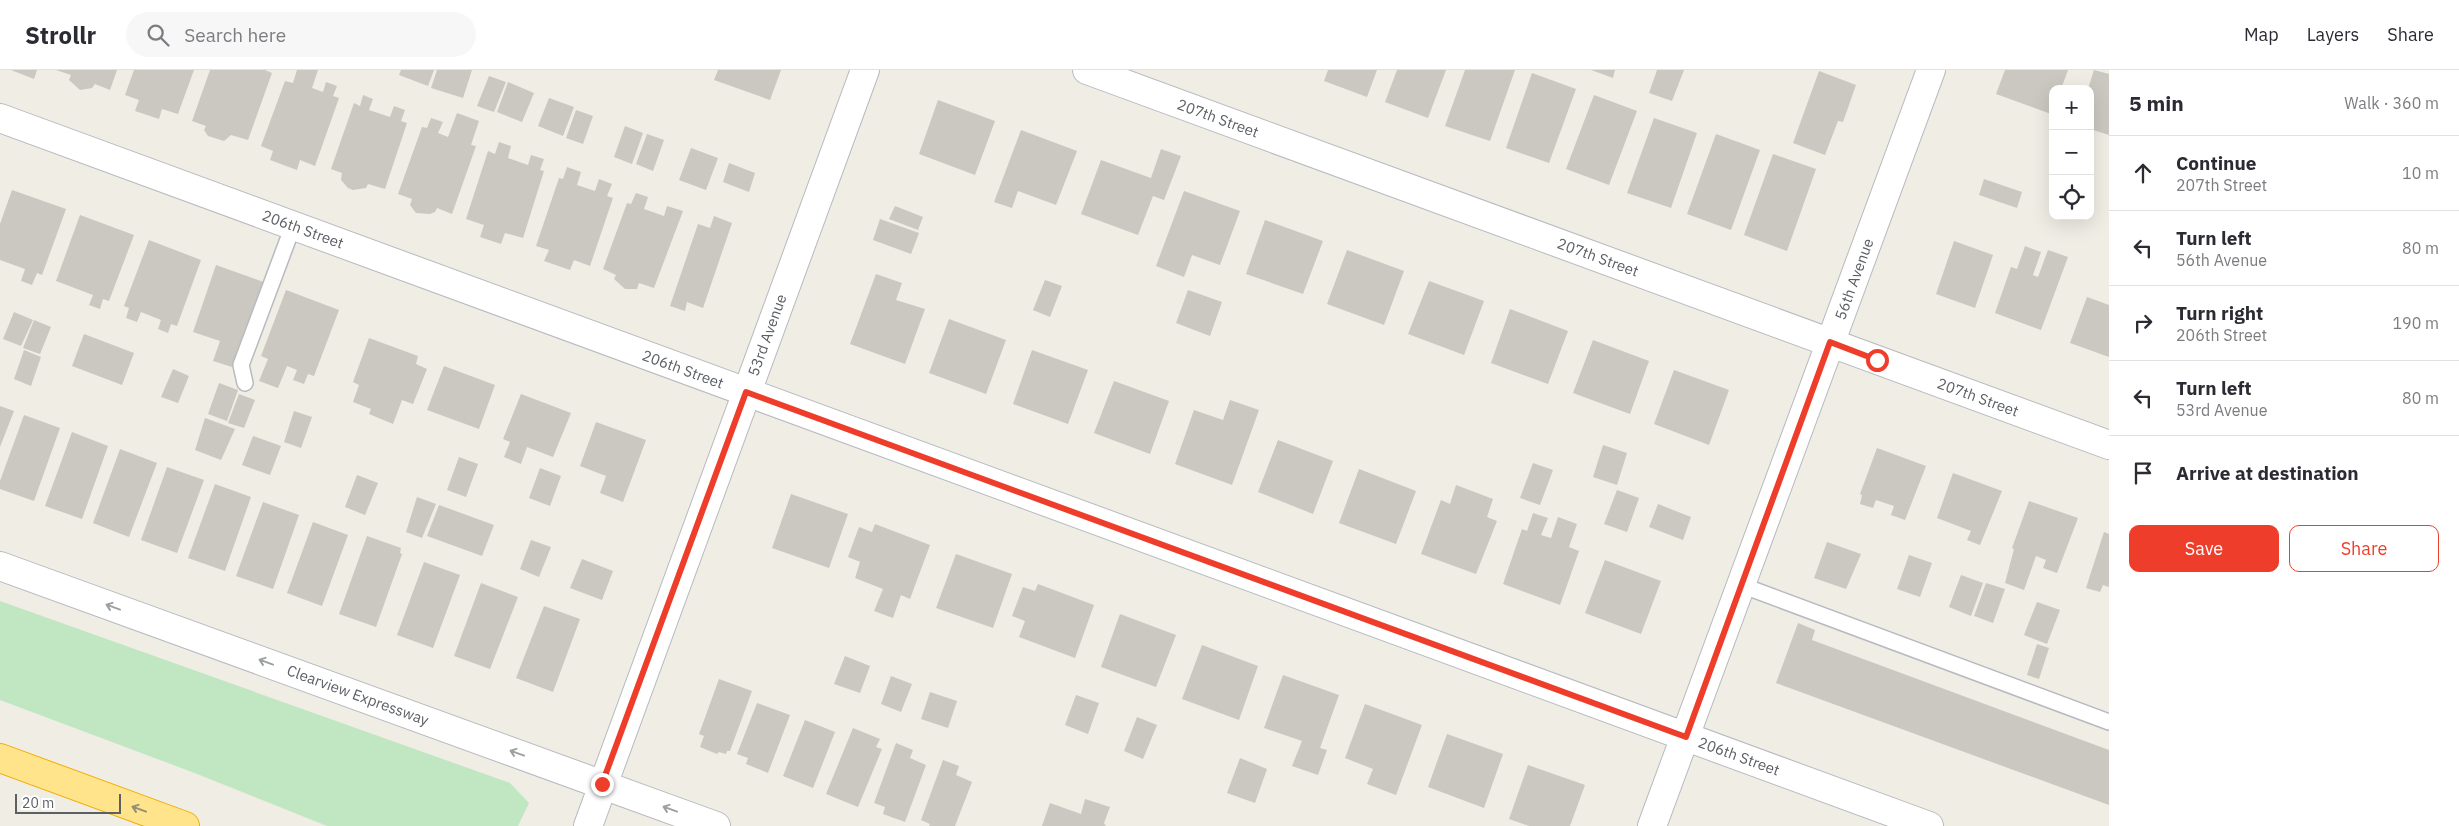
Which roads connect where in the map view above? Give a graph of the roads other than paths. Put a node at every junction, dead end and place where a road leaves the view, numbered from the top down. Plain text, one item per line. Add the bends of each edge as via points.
1 (864, 70) edge
2 (1087, 70) edge
3 (1931, 70) edge
4 (0, 118) edge
5 (294, 226) junction
6 (1830, 342) junction
7 (245, 383) dead end
8 (746, 392) junction
9 (2109, 445) edge
10 (0, 566) edge
11 (1741, 585) junction
12 (2109, 722) edge
13 (1686, 737) junction
14 (0, 758) edge
15 (602, 784) junction
16 (185, 826) edge
17 (588, 826) edge
18 (716, 826) edge
19 (1652, 826) edge
20 (1929, 826) edge

1 - 8 street, 53rd Avenue
2 - 6 street, 207th Street
3 - 6 street, 56th Avenue
4 - 5 street, 206th Street
5 - 7 lane via 241,365
5 - 8 street, 206th Street
6 - 9 street, 207th Street
6 - 11 street, 56th Avenue
8 - 13 street, 206th Street
8 - 15 street, 53rd Avenue
15 -> 10 street, Clearview Expressway
11 - 12 lane
11 - 13 street, 56th Avenue
13 - 19 street, 56th Avenue
13 - 20 street, 206th Street
16 -> 14 highway
15 - 17 street, 53rd Avenue
18 -> 15 street, Clearview Expressway

